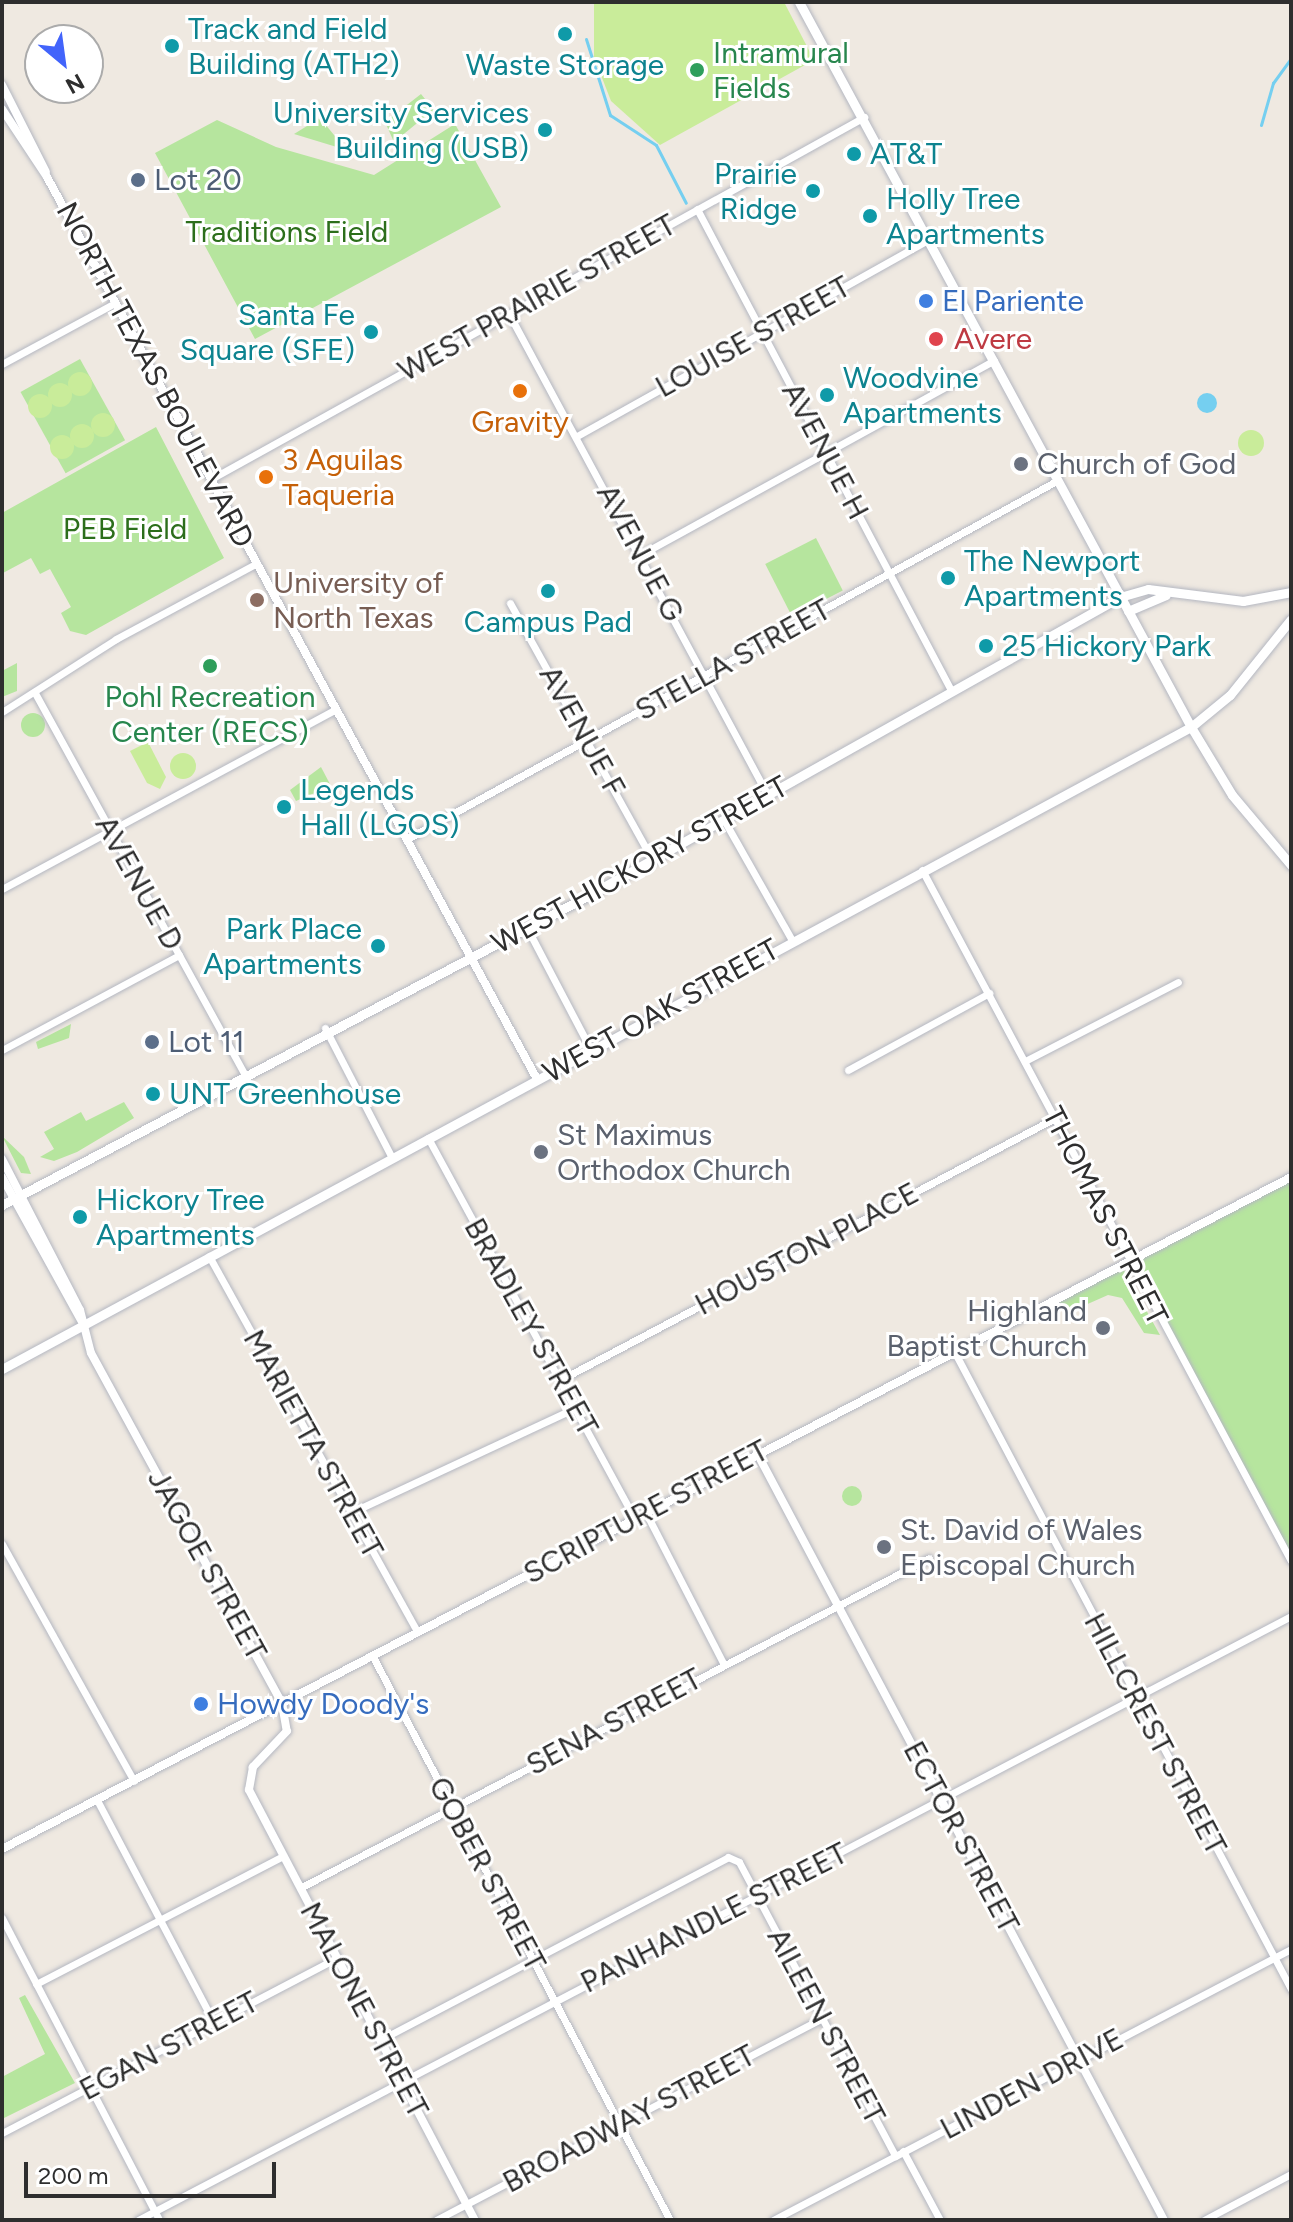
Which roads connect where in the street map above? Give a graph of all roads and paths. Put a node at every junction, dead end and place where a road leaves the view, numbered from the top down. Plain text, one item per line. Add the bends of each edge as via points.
1 (799, 2) edge
2 (2, 85) edge
3 (2, 109) edge
4 (864, 117) junction
5 (47, 177) junction
6 (697, 209) junction
7 (930, 239) junction
8 (115, 303) junction
9 (509, 314) junction
10 (762, 332) junction
11 (994, 360) junction
12 (2, 364) edge
13 (577, 436) junction
14 (825, 453) junction
15 (211, 479) junction
16 (1058, 480) junction
17 (640, 555) junction
18 (257, 563) junction
19 (889, 574) junction
20 (1291, 592) edge
21 (1173, 594) junction
22 (1120, 597) junction
23 (510, 603) dead end
24 (1128, 611) junction
25 (1291, 619) edge
26 (706, 675) junction
27 (952, 692) junction
28 (35, 693) junction
29 (336, 709) junction
30 (2, 712) edge
31 (1191, 727) junction
32 (586, 740) junction
33 (767, 794) junction
34 (724, 820) junction
35 (111, 831) junction
36 (407, 839) junction
37 (652, 859) junction
38 (1291, 865) edge
39 (922, 870) junction
40 (2, 889) edge
41 (527, 928) junction
42 (792, 940) junction
43 (179, 955) junction
44 (472, 958) junction
45 (1178, 982) dead end
46 (989, 993) junction
47 (325, 1028) junction
48 (2, 1050) edge
49 (591, 1050) junction
50 (1025, 1061) junction
51 (848, 1070) dead end
52 (244, 1073) junction
53 (537, 1079) junction
54 (1055, 1118) junction
55 (428, 1138) junction
56 (392, 1158) junction
57 (2, 1159) edge
58 (2, 1177) edge
59 (1291, 1177) edge
60 (18, 1196) junction
61 (2, 1205) edge
62 (209, 1256) junction
63 (1128, 1261) junction
64 (83, 1325) junction
65 (954, 1351) junction
66 (2, 1369) edge
67 (560, 1380) junction
68 (575, 1408) junction
69 (757, 1453) junction
70 (645, 1511) junction
71 (350, 1513) junction
72 (634, 1517) junction
73 (2, 1544) edge
74 (929, 1558) dead end
75 (1291, 1561) edge
76 (838, 1606) junction
77 (1291, 1616) edge
78 (417, 1632) junction
79 (372, 1655) junction
80 (724, 1665) junction
81 (1136, 1699) junction
82 (282, 1704) junction
83 (134, 1781) junction
84 (97, 1800) junction
85 (941, 1801) junction
86 (452, 1807) junction
87 (2, 1849) edge
88 (283, 1856) junction
89 (300, 1888) junction
90 (758, 1896) junction
91 (2, 1918) edge
92 (159, 1920) junction
93 (1291, 1949) edge
94 (337, 1958) junction
95 (1274, 1958) junction
96 (532, 1959) junction
97 (36, 1984) junction
98 (1291, 1989) edge
99 (554, 2001) junction
100 (823, 2018) junction
101 (214, 2023) junction
102 (380, 2040) junction
103 (1079, 2059) junction
104 (401, 2081) junction
105 (90, 2088) junction
106 (619, 2124) junction
107 (2, 2133) edge
108 (903, 2151) junction
109 (895, 2156) junction
110 (1291, 2174) edge
111 (466, 2204) junction
112 (154, 2212) junction
113 (138, 2220) edge
114 (159, 2220) edge
115 (436, 2220) edge
116 (475, 2220) edge
117 (670, 2220) edge
118 (773, 2220) edge
119 (940, 2220) edge
120 (1164, 2220) edge
121 (1204, 2220) edge

1 - 4 main road
2 - 5 street, NORTH TEXAS BOULEVARD
3 - 5 street, NORTH TEXAS BOULEVARD
4 - 6 street, WEST PRAIRIE STREET
4 - 7 main road
5 - 8 street, NORTH TEXAS BOULEVARD
6 - 9 street, WEST PRAIRIE STREET
6 - 10 street, AVENUE H
7 - 10 street, LOUISE STREET
7 - 11 main road
8 - 12 street
8 - 15 street, NORTH TEXAS BOULEVARD
9 - 13 street, AVENUE G
9 - 15 street, WEST PRAIRIE STREET
10 - 13 street, LOUISE STREET
10 - 14 street, AVENUE H
11 - 14 street
11 - 16 main road
13 - 17 street, AVENUE G
14 - 17 street
14 - 19 street, AVENUE H
15 - 18 street, NORTH TEXAS BOULEVARD
16 - 19 street, STELLA STREET
16 - 22 main road
17 - 26 street, AVENUE G
18 - 28 street via 116,639
18 - 29 street, NORTH TEXAS BOULEVARD
19 - 26 street, STELLA STREET
19 - 27 street, AVENUE H
20 - 21 main road, WEST HICKORY STREET via 1243,601
21 - 22 main road, WEST HICKORY STREET via 1148,589
21 - 24 main road
22 - 24 main road
22 - 27 main road, WEST HICKORY STREET
23 - 32 street, AVENUE F
24 - 31 main road
25 - 31 main road, WEST OAK STREET via 1230,695
26 - 32 street, STELLA STREET
26 - 33 street, AVENUE G
27 - 33 main road, WEST HICKORY STREET
28 - 30 street
28 - 35 street, AVENUE D
29 - 35 street
29 - 36 street, NORTH TEXAS BOULEVARD
31 - 38 main road via 1232,795
31 - 39 main road, WEST OAK STREET
32 - 36 street, STELLA STREET
32 - 37 street, AVENUE F
33 - 34 main road, WEST HICKORY STREET
34 - 37 main road, WEST HICKORY STREET
34 - 42 street
35 - 40 street
35 - 43 street, AVENUE D
36 - 44 street, NORTH TEXAS BOULEVARD
37 - 41 main road, WEST HICKORY STREET
39 - 42 main road, WEST OAK STREET
39 - 46 street, THOMAS STREET
41 - 44 main road, WEST HICKORY STREET
41 - 49 street
42 - 49 main road, WEST OAK STREET
43 - 48 street
43 - 52 street, AVENUE D
44 - 47 main road, WEST HICKORY STREET
44 - 53 street, NORTH TEXAS BOULEVARD
45 - 50 street
46 - 50 street, THOMAS STREET
46 - 51 street
47 - 52 main road, WEST HICKORY STREET
47 - 56 street
49 - 53 main road, WEST OAK STREET
50 - 54 street, THOMAS STREET
52 - 60 main road, WEST HICKORY STREET
53 - 55 main road, WEST OAK STREET
54 - 63 street, THOMAS STREET
54 - 67 street, HOUSTON PLACE
55 - 56 main road, WEST OAK STREET
55 - 67 street, BRADLEY STREET
56 - 62 main road, WEST OAK STREET
57 - 60 street
58 - 60 street
59 - 63 street, SCRIPTURE STREET
60 - 61 main road, WEST HICKORY STREET
60 - 64 street, JAGOE STREET
62 - 64 main road, WEST OAK STREET
62 - 71 street, MARIETTA STREET
63 - 65 street, SCRIPTURE STREET
63 - 75 street, THOMAS STREET
64 - 66 main road, WEST OAK STREET
64 - 82 street, JAGOE STREET via 91,1353
65 - 69 street, SCRIPTURE STREET
65 - 81 street, HILLCREST STREET
67 - 68 street, BRADLEY STREET
68 - 71 street
68 - 72 street, BRADLEY STREET
69 - 70 street, SCRIPTURE STREET
69 - 76 street, ECTOR STREET
70 - 72 street, SCRIPTURE STREET
70 - 80 street
71 - 78 street, MARIETTA STREET
72 - 78 street, SCRIPTURE STREET
73 - 83 street
74 - 76 street, SENA STREET
76 - 80 street, SENA STREET
76 - 85 street, ECTOR STREET
77 - 81 street, PANHANDLE STREET
78 - 79 street, SCRIPTURE STREET
79 - 82 street, SCRIPTURE STREET
79 - 86 street, GOBER STREET
80 - 86 street, SENA STREET
81 - 85 street, PANHANDLE STREET
81 - 95 street, HILLCREST STREET
82 - 83 street, SCRIPTURE STREET
82 - 88 street, MALONE STREET via 287,1731 253,1767 253,1799
83 - 84 street, SCRIPTURE STREET
84 - 87 street, SCRIPTURE STREET
84 - 92 street
85 - 90 street, PANHANDLE STREET
85 - 103 street, ECTOR STREET
86 - 89 street, SENA STREET
86 - 96 street, GOBER STREET
88 - 89 street, MALONE STREET
88 - 92 street
89 - 94 street, MALONE STREET
90 - 96 street, AILEEN STREET via 739,1862 728,1857
90 - 99 street, PANHANDLE STREET
90 - 100 street, AILEEN STREET
91 - 97 street
92 - 97 street
92 - 101 street
93 - 95 street, LINDEN DRIVE
94 - 101 street, EGAN STREET
94 - 102 street, MALONE STREET
95 - 98 street, HILLCREST STREET
95 - 103 street, LINDEN DRIVE
96 - 99 street, GOBER STREET
96 - 102 street
97 - 105 street
99 - 104 street, PANHANDLE STREET
99 - 106 street, GOBER STREET
100 - 106 street, BROADWAY STREET
100 - 109 street, AILEEN STREET
101 - 105 street, EGAN STREET
102 - 104 street, MALONE STREET
103 - 108 street, LINDEN DRIVE
103 - 120 street, ECTOR STREET
104 - 111 street, MALONE STREET
104 - 112 street, PANHANDLE STREET
105 - 107 street, EGAN STREET
105 - 112 street
106 - 111 street, BROADWAY STREET
106 - 117 street, GOBER STREET
108 - 109 street, LINDEN DRIVE
108 - 119 street, AILEEN STREET
109 - 118 street, LINDEN DRIVE
110 - 121 street
111 - 115 street, BROADWAY STREET
111 - 116 street, MALONE STREET
112 - 113 street, PANHANDLE STREET
112 - 114 street

